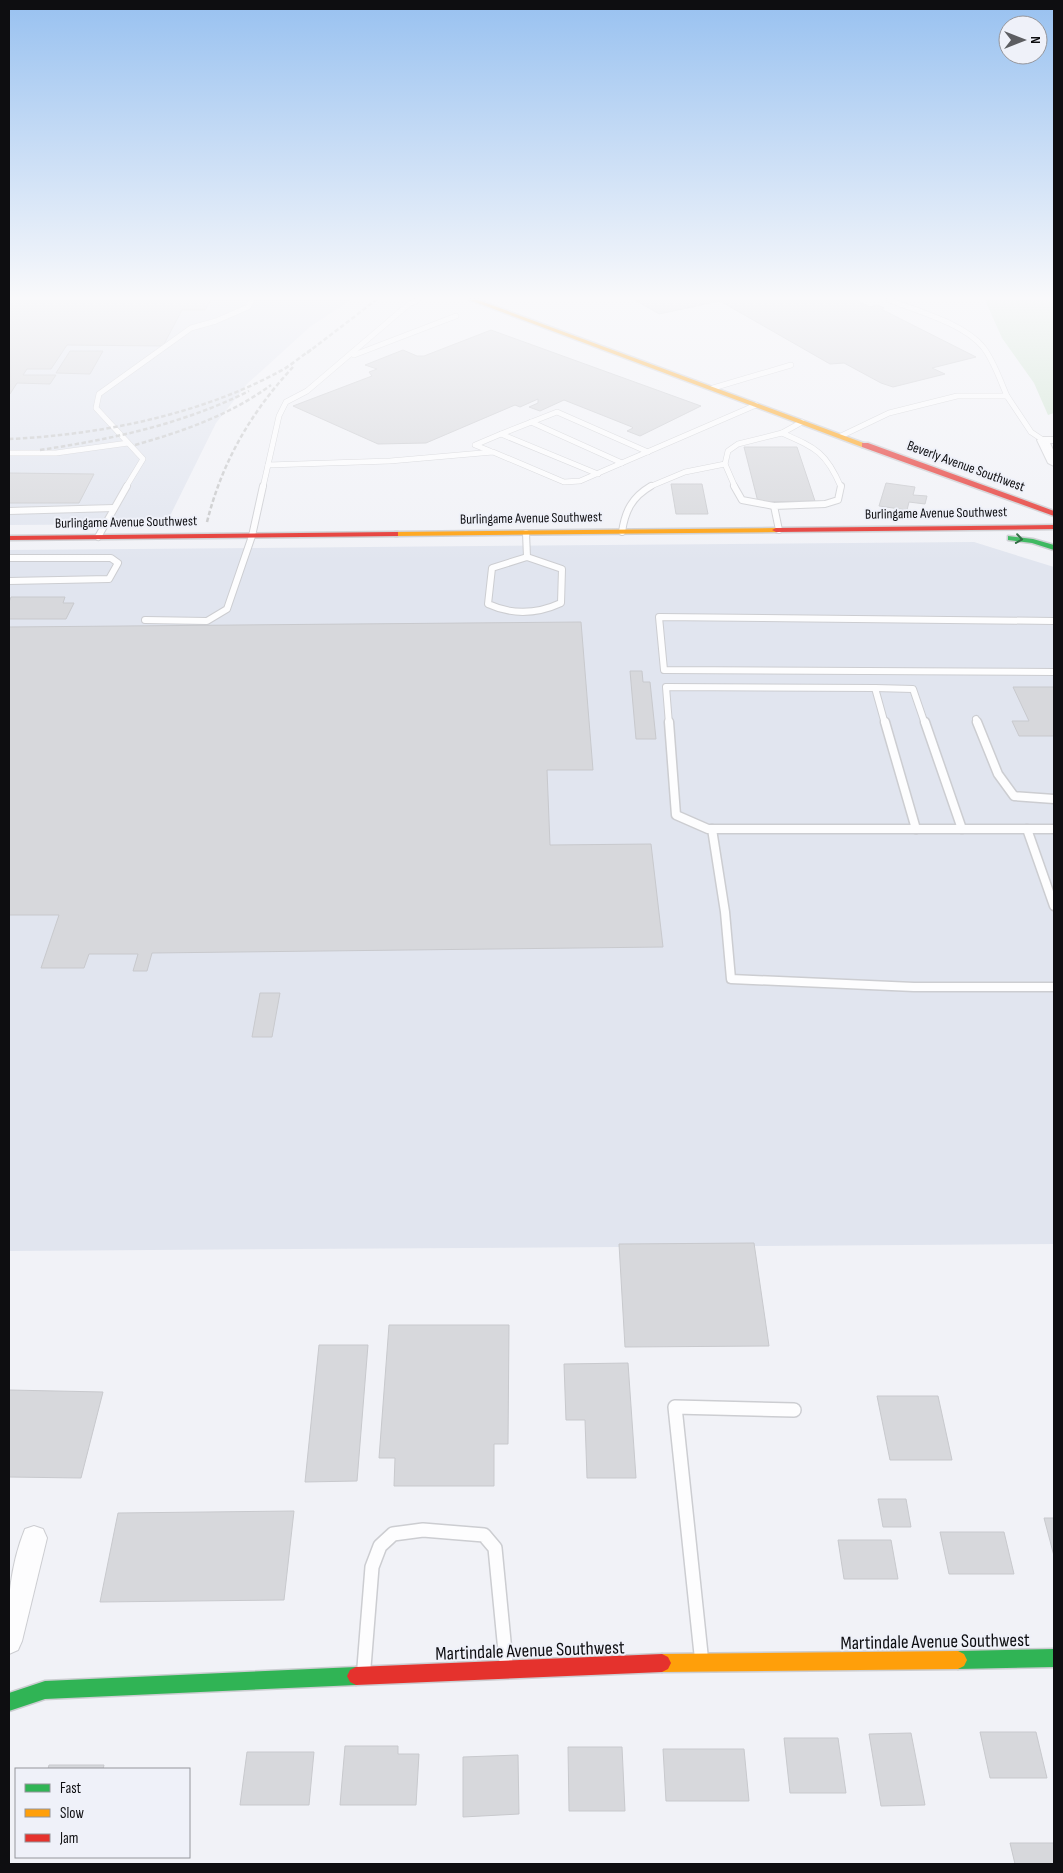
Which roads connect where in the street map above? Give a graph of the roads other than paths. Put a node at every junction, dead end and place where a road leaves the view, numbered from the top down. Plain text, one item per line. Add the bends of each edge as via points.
1 (109, 387) edge
2 (311, 387) edge
3 (1003, 387) edge
4 (713, 388) edge
5 (1007, 396) junction
6 (756, 404) junction
7 (531, 422) junction
8 (802, 422) junction
9 (782, 433) junction
10 (501, 434) junction
11 (841, 436) junction
12 (1048, 440) edge
13 (128, 443) junction
14 (493, 452) junction
15 (648, 452) junction
16 (9, 453) edge
17 (622, 463) junction
18 (1054, 463) edge
19 (725, 464) junction
20 (268, 465) junction
21 (598, 474) junction
22 (774, 506) junction
23 (114, 508) junction
24 (9, 511) edge
25 (1054, 514) edge
26 (1054, 527) edge
27 (955, 528) junction
28 (779, 530) junction
29 (622, 532) junction
30 (526, 533) junction
31 (252, 536) junction
32 (98, 537) junction
33 (9, 538) edge
34 (1054, 548) edge
35 (527, 557) junction
36 (9, 558) edge
37 (9, 581) edge
38 (145, 620) dead end
39 (1054, 621) edge
40 (1054, 672) edge
41 (875, 688) junction
42 (976, 719) dead end
43 (1054, 799) edge
44 (712, 829) junction
45 (916, 829) junction
46 (962, 829) junction
47 (1027, 829) junction
48 (1054, 829) edge
49 (1054, 906) edge
50 (1054, 987) edge
51 (794, 1410) dead end
52 (34, 1538) dead end
53 (9, 1641) edge
54 (1054, 1658) edge
55 (702, 1661) junction
56 (507, 1670) junction
57 (363, 1676) junction
58 (9, 1702) edge

1 - 13 lane via 100,394 96,408
2 - 20 lane via 286,402 279,416
3 - 5 lane
4 - 6 street, Beverly Avenue Southwest
5 - 11 lane via 958,396 889,413
5 - 12 lane via 1031,432
6 - 8 street, Beverly Avenue Southwest
6 - 15 lane
7 - 10 lane
7 - 15 lane via 556,412
7 - 17 lane
8 - 9 lane
8 - 11 street, Beverly Avenue Southwest
9 - 19 lane via 738,444 728,451
9 - 22 lane via 811,446 827,459 841,487 838,500 825,504
10 - 14 lane via 475,445
10 - 21 lane
11 - 25 street, Beverly Avenue Southwest
12 - 18 street
13 - 16 lane via 56,452
13 - 23 lane via 143,459
14 - 20 lane via 390,461
14 - 21 lane via 564,482 580,481
15 - 17 lane
17 - 21 lane
19 - 22 lane via 742,500
19 - 29 lane via 684,471 640,494 627,509
20 - 31 lane
22 - 28 lane
23 - 24 lane
23 - 32 lane
26 - 27 street, Burlingame Avenue Southwest
27 - 28 street, Burlingame Avenue Southwest
27 -> 34 street via 976,536 1033,541
28 - 29 street, Burlingame Avenue Southwest
29 - 30 street, Burlingame Avenue Southwest
30 - 31 street, Burlingame Avenue Southwest
30 - 35 lane
31 - 32 street, Burlingame Avenue Southwest
31 - 38 lane via 227,609 207,621
32 - 33 street, Burlingame Avenue Southwest
35 - 35 lane via 492,568 488,604 509,611 536,611 561,603 562,569
36 - 37 lane via 111,558 118,563 109,580
39 - 40 lane via 659,617 664,670
41 - 44 lane via 666,688 676,815
41 - 45 lane
41 - 46 lane via 913,689
42 - 43 lane via 998,774 1014,796
44 - 45 lane
44 - 50 lane via 732,979 914,987
45 - 46 lane
46 - 47 lane
47 - 48 lane
47 - 49 lane
51 - 55 lane via 675,1407
52 - 53 street
54 - 55 street, Martindale Avenue Southwest
55 - 56 street, Martindale Avenue Southwest
56 - 57 street, Martindale Avenue Southwest
56 - 57 lane via 495,1548 484,1535 423,1530 393,1534 380,1546 372,1567
57 - 58 street, Martindale Avenue Southwest via 45,1690

